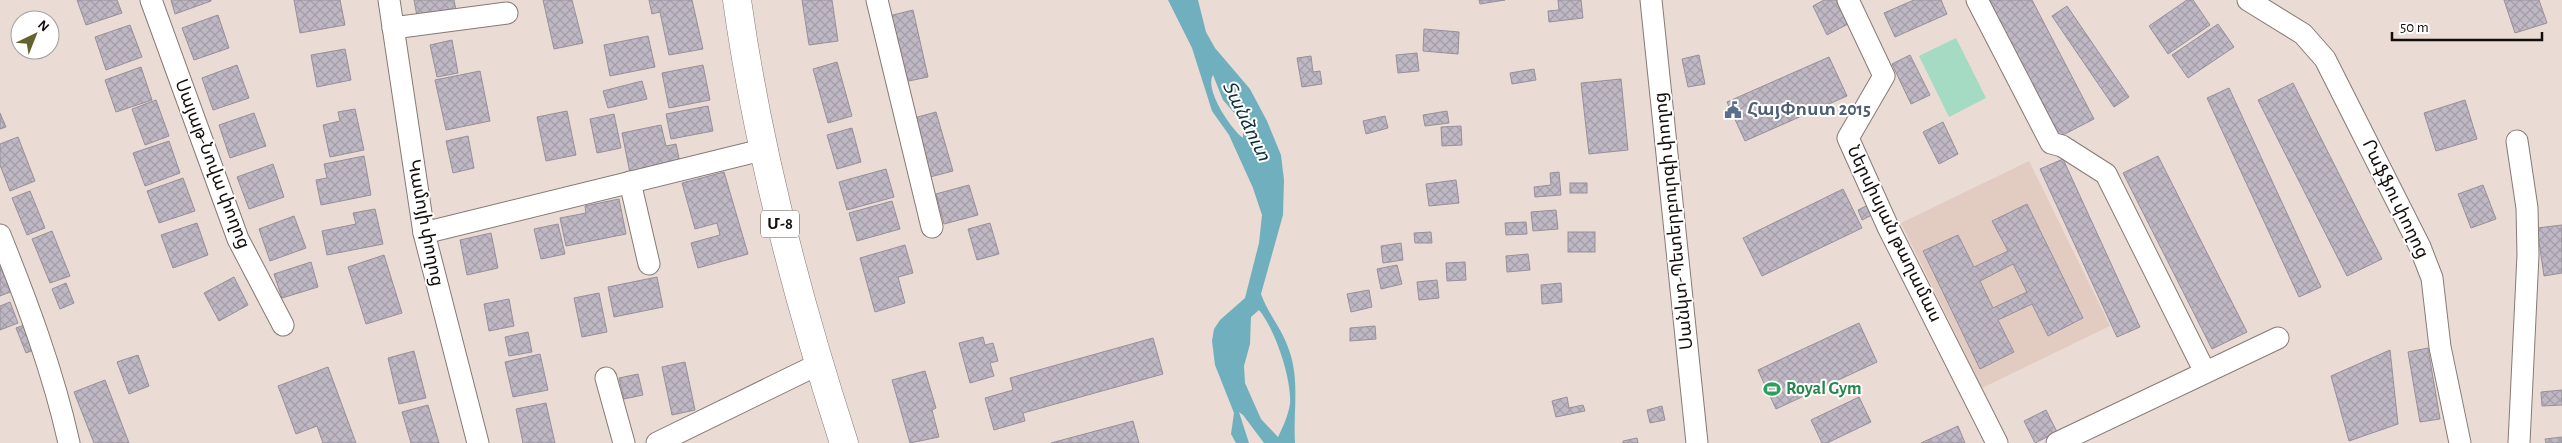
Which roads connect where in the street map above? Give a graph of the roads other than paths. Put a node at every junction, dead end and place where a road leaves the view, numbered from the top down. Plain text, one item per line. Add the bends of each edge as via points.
1 (151, 0) edge
2 (389, 0) edge
3 (737, 0) edge
4 (877, 0) edge
5 (1652, 0) edge
6 (1848, 0) edge
7 (1977, 0) edge
8 (2248, 0) edge
9 (506, 13) dead end
10 (393, 28) junction
11 (2517, 141) dead end
12 (762, 150) junction
13 (630, 182) junction
14 (932, 227) dead end
15 (424, 233) junction
16 (0, 234) edge
17 (649, 264) dead end
18 (283, 325) dead end
19 (2278, 338) dead end
20 (819, 364) junction
21 (2205, 372) junction
22 (606, 378) dead end
23 (69, 443) edge
24 (478, 443) edge
25 (624, 443) edge
26 (657, 443) edge
27 (844, 443) edge
28 (1697, 443) edge
29 (1997, 443) edge
30 (2057, 443) edge
31 (2460, 443) edge
32 (2519, 443) edge

1 - 18 street, Սայաթ-Նովա փողոց via 238,239
2 - 10 street, Կամոյի փողոց
3 - 12 highway, Մ-8
4 - 14 street
5 - 28 street, Սանկտ-Պետերբուրգի փողոց
6 - 29 street, Ներսիսյան թաղամաս via 1884,76 1848,138 1888,227
7 - 21 street via 2051,143 2062,146 2106,174
8 - 31 street, Րաֆֆու փողոց via 2303,34 2325,59 2420,247 2432,278 2440,347
9 - 10 street
10 - 15 street, Կամոյի փողոց
11 - 32 street via 2527,208 2528,255
12 - 13 street
12 - 20 highway, Մ-8 via 788,259
13 - 15 street
13 - 17 street
15 - 24 street, Կամոյի փողոց
16 - 23 street via 41,343
19 - 21 street
20 - 26 street
20 - 27 highway, Մ-8
21 - 30 street
22 - 25 street

